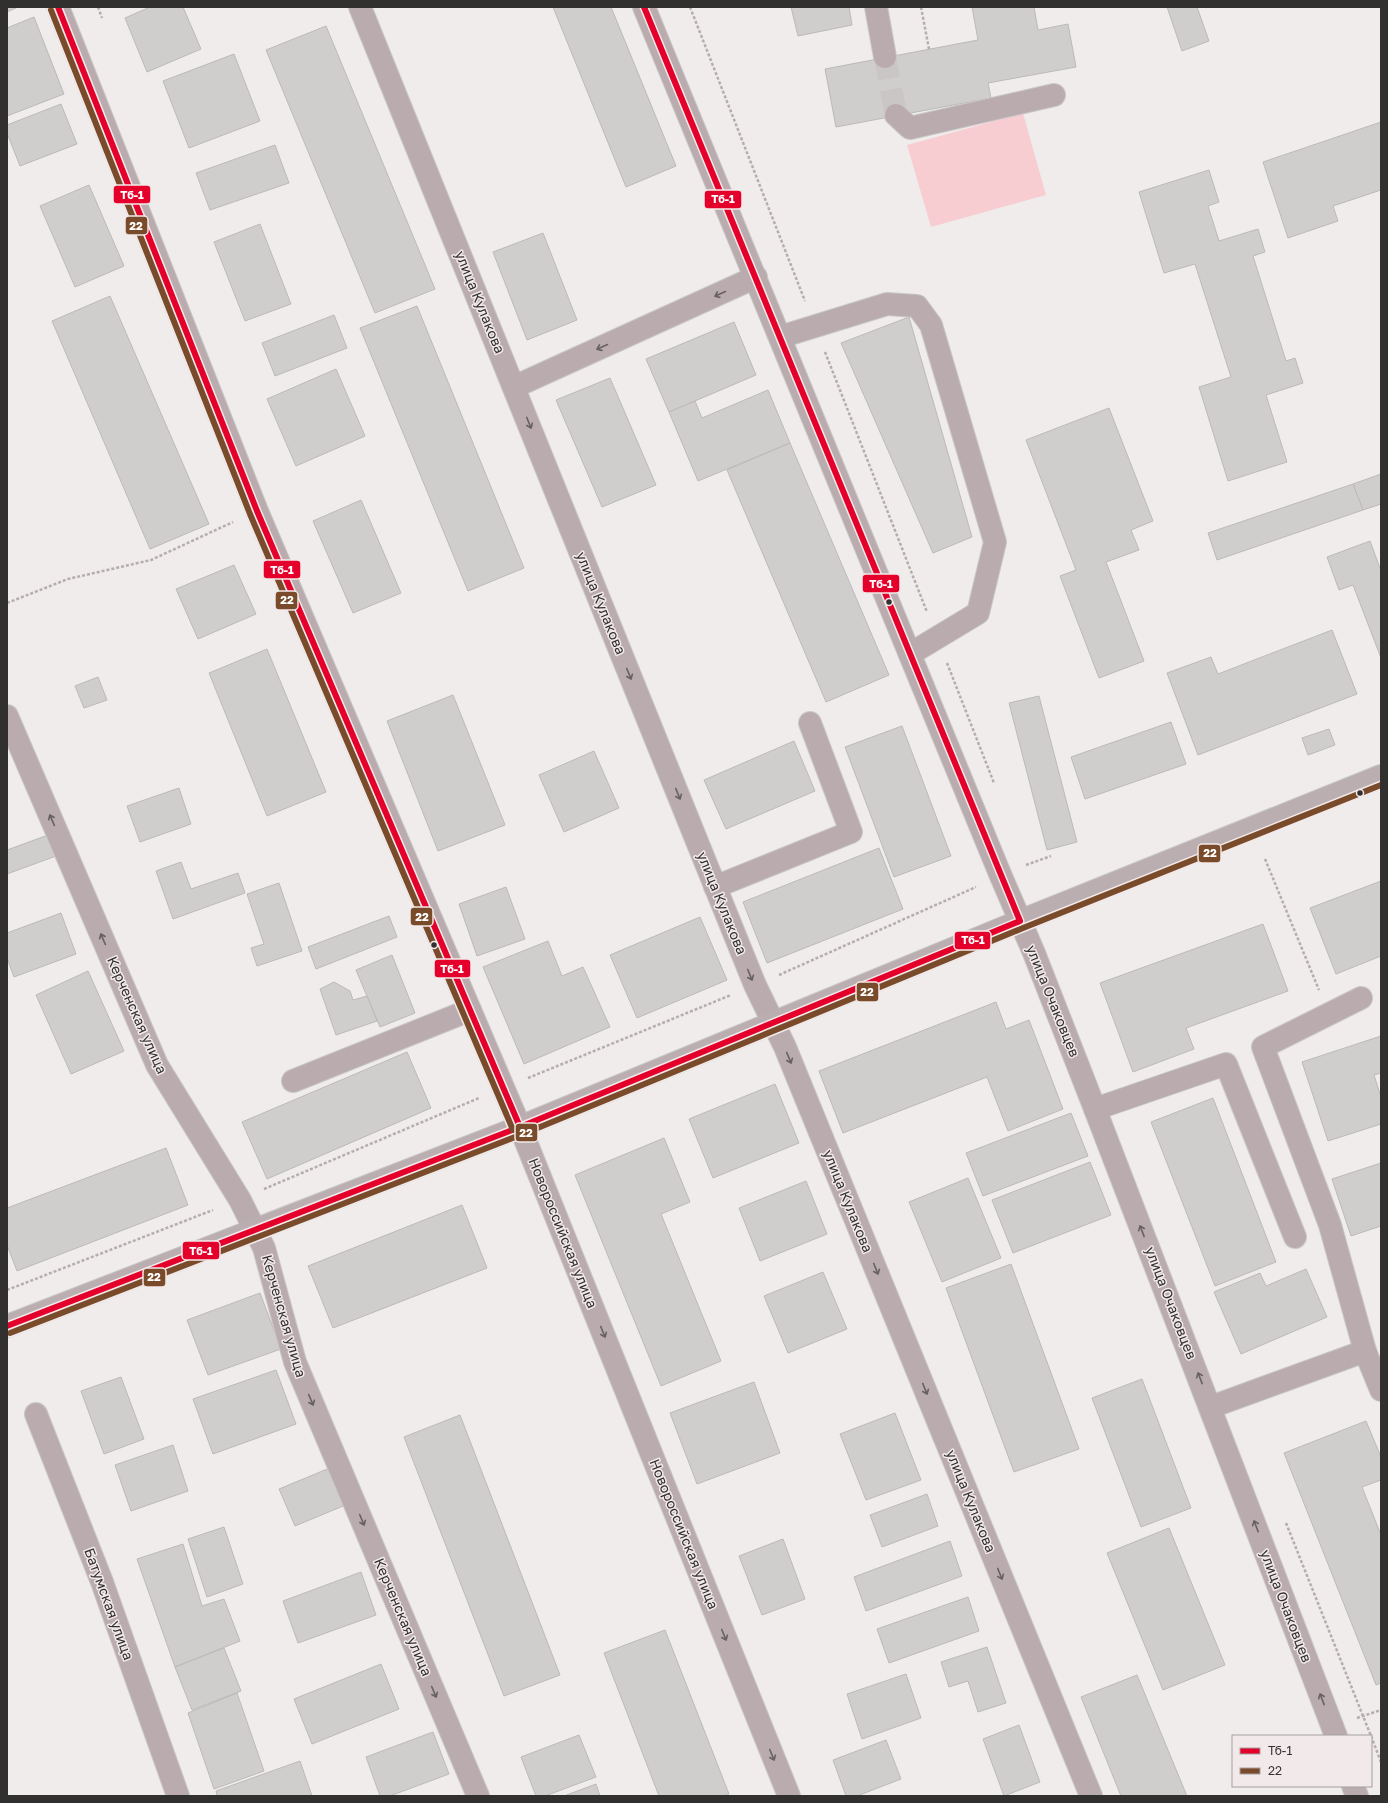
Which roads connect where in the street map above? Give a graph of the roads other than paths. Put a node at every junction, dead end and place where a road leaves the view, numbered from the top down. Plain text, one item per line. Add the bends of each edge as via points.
1 (58, 7) edge
2 (360, 7) edge
3 (644, 7) edge
4 (876, 7) edge
5 (886, 57) tunnel mouth
6 (1054, 95) dead end
7 (896, 115) tunnel mouth
8 (756, 278) junction
9 (780, 337) junction
10 (514, 387) junction
11 (910, 654) junction
12 (7, 716) edge
13 (810, 723) dead end
14 (1381, 776) edge
15 (715, 887) junction
16 (1020, 921) junction
17 (1361, 998) dead end
18 (470, 1010) junction
19 (773, 1022) junction
20 (294, 1081) dead end
21 (1095, 1109) junction
22 (520, 1127) junction
23 (256, 1231) junction
24 (1295, 1237) dead end
25 (7, 1326) edge
26 (1365, 1351) junction
27 (1381, 1390) edge
28 (1211, 1408) junction
29 (36, 1414) dead end
30 (1336, 1735) edge
31 (178, 1796) edge
32 (478, 1796) edge
33 (789, 1796) edge
34 (1091, 1796) edge

1 - 18 street, Новороссийская улица via 257,511
2 - 10 street, улица Кулакова
3 - 8 street, улица Очаковцев
4 - 5 street
6 - 7 street via 910,128
8 - 9 street, улица Очаковцев
8 -> 10 street
9 - 11 street, улица Очаковцев
9 - 11 street via 887,304 917,306 931,325 995,542 978,612
10 -> 15 street, улица Кулакова
11 - 16 street, улица Очаковцев
23 -> 12 street, Керченская улица via 158,1065
13 - 15 street via 851,832
14 - 16 main road
15 -> 19 street, улица Кулакова
16 - 19 main road
16 - 21 street, улица Очаковцев
17 - 26 street via 1262,1047 1330,1225
18 - 20 street
18 - 22 street, Новороссийская улица
19 - 22 main road
19 -> 34 street, улица Кулакова
21 - 24 street via 1226,1064
28 -> 21 street, улица Очаковцев
22 - 23 main road
22 -> 33 street, Новороссийская улица
23 - 25 main road
23 -> 32 street, Керченская улица via 264,1248 295,1362
26 - 27 street
26 - 28 street
30 -> 28 street, улица Очаковцев
29 - 31 street, Батумская улица via 102,1582

